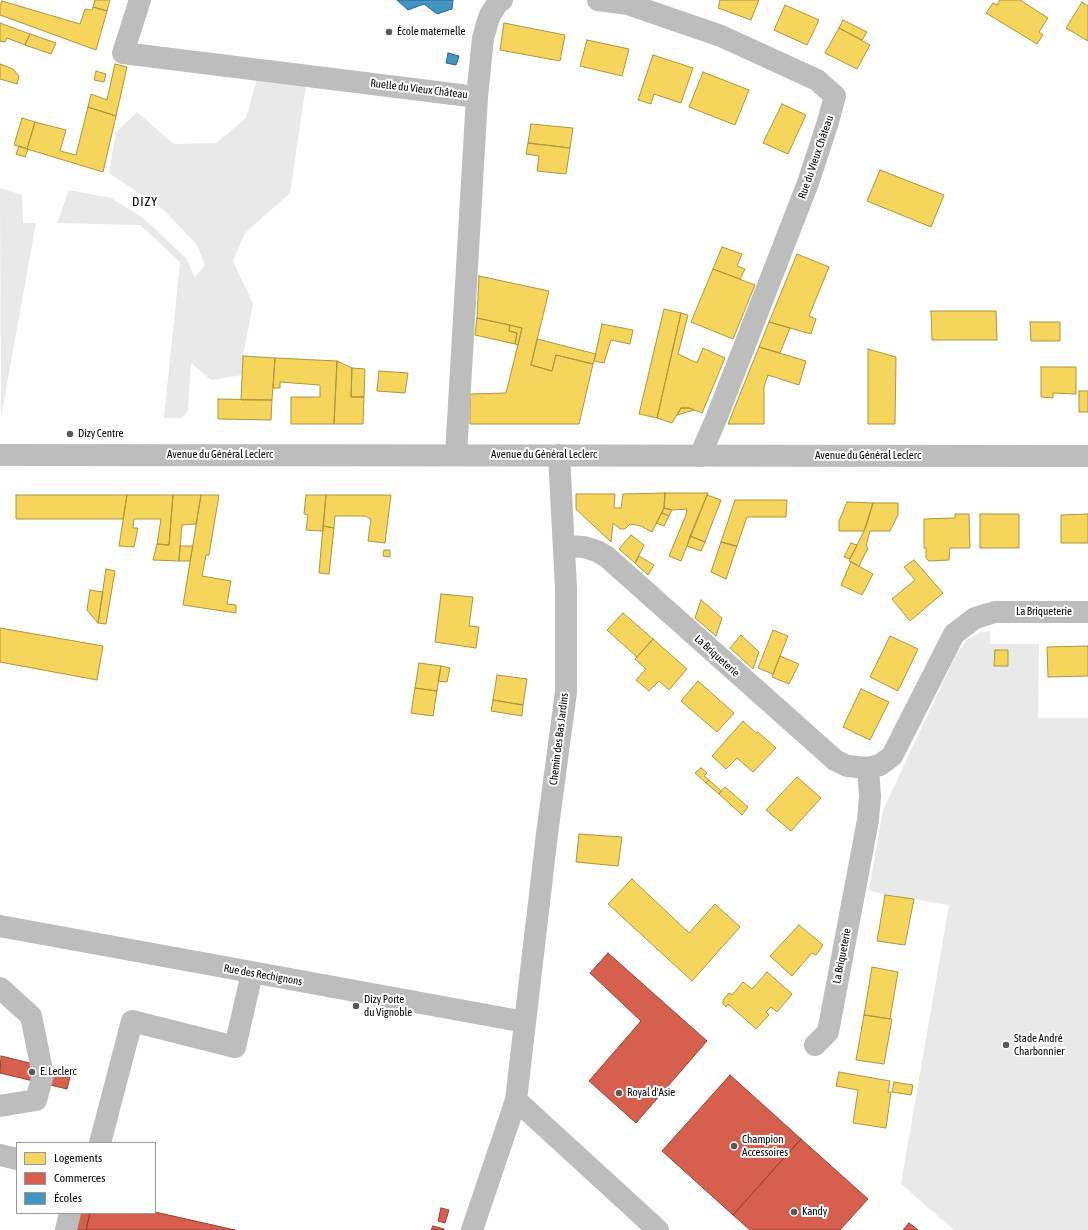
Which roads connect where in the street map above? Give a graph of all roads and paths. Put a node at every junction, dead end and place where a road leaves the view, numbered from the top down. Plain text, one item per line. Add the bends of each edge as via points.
1 (140, 0) edge
2 (502, 0) edge
3 (598, 0) edge
4 (477, 97) junction
5 (0, 455) edge
6 (456, 455) junction
7 (559, 455) junction
8 (700, 456) junction
9 (1088, 456) edge
10 (565, 546) junction
11 (1088, 612) edge
12 (868, 768) junction
13 (0, 926) edge
14 (252, 973) junction
15 (0, 988) edge
16 (525, 1022) junction
17 (815, 1045) dead end
18 (516, 1100) junction
19 (0, 1106) edge
20 (100, 1142) edge
21 (0, 1155) edge
22 (16, 1159) edge
23 (70, 1214) edge
24 (66, 1230) edge
25 (472, 1230) edge
26 (658, 1230) edge

1 - 4 street, Ruelle du Vieux Château via 123,53
2 - 4 street via 490,15 483,38
3 - 8 street, Rue du Vieux Château via 628,4 722,36 817,80 835,96 808,183
4 - 6 street, Ruelle du Vieux Château
5 - 6 street, Avenue du Général Leclerc
6 - 7 street, Avenue du Général Leclerc
7 - 8 street, Avenue du Général Leclerc
7 - 10 street, Chemin des Bas Jardins
8 - 9 street, Avenue du Général Leclerc
10 - 12 street, La Briqueterie via 584,547 607,557 834,760 847,766
10 - 16 street, Chemin des Bas Jardins via 566,692
11 - 12 street, La Briqueterie via 995,612 975,618 963,626 954,634 892,756 880,765
12 - 17 street, La Briqueterie via 868,820 831,1017 828,1032
13 - 14 street, Rue des Rechignons
14 - 16 street, Rue des Rechignons
14 - 20 street via 235,1047 132,1021
15 - 19 street via 31,1016 42,1075 36,1100
16 - 18 street, Chemin des Bas Jardins
18 - 25 street, Chemin des Bas Jardins
18 - 26 street
21 - 22 street
23 - 24 street

